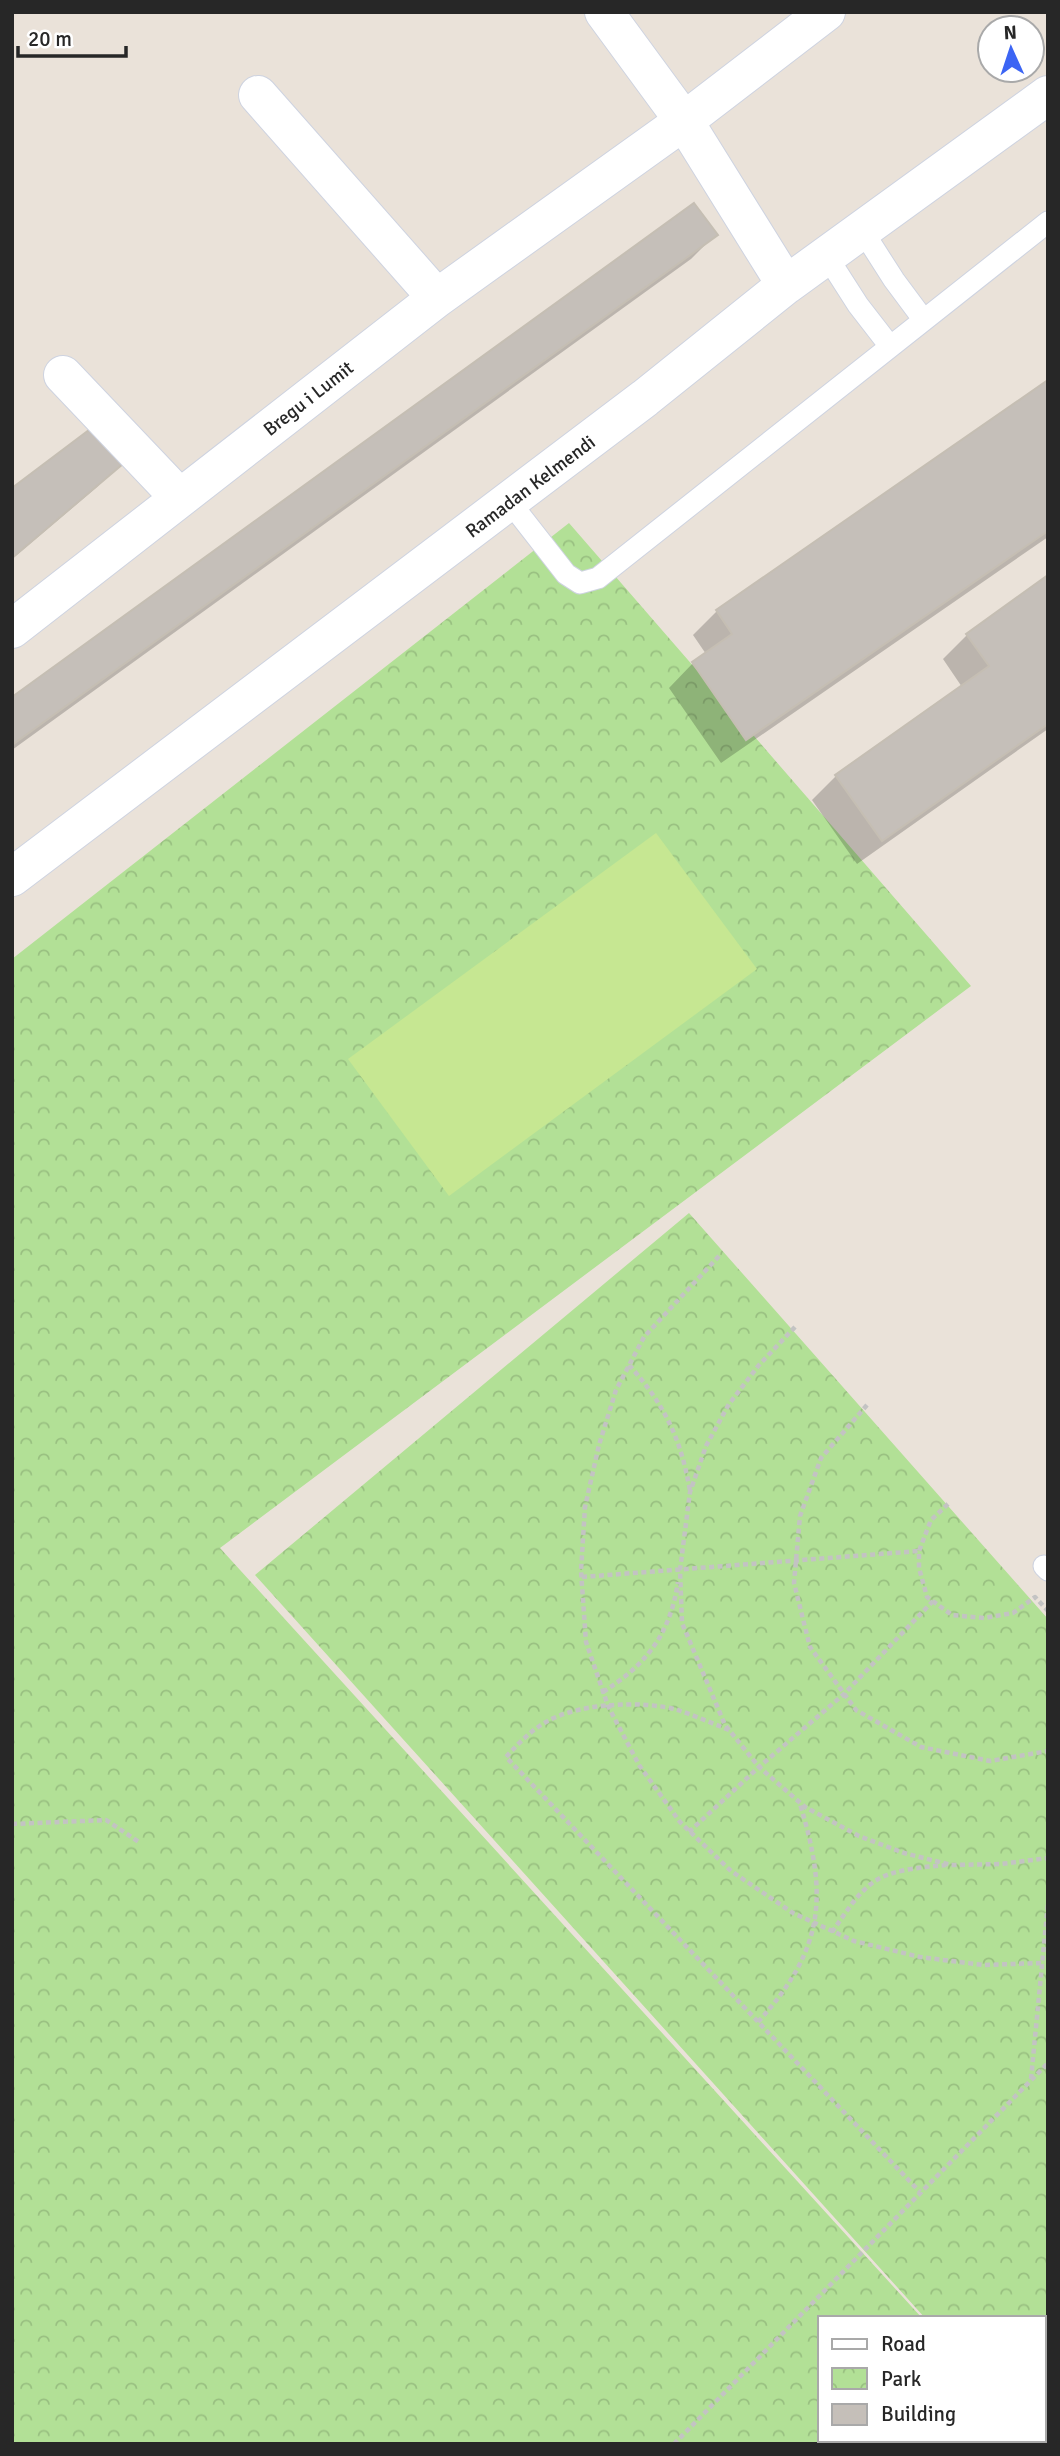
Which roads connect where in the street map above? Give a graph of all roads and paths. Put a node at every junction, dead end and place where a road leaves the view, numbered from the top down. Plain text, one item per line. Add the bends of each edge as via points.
1 (604, 12) edge
2 (826, 12) edge
3 (1048, 95) edge
4 (258, 96) dead end
5 (684, 121) junction
6 (1048, 222) edge
7 (862, 230) junction
8 (826, 255) junction
9 (786, 285) junction
10 (437, 298) junction
11 (923, 319) junction
12 (889, 345) junction
13 (63, 375) dead end
14 (179, 497) junction
15 (509, 501) junction
16 (12, 629) edge
17 (12, 877) edge
18 (719, 1256) dead end
19 (795, 1327) dead end
20 (629, 1365) junction
21 (866, 1405) dead end
22 (690, 1492) junction
23 (948, 1504) dead end
24 (919, 1551) junction
25 (796, 1562) junction
26 (680, 1570) junction
27 (582, 1577) junction
28 (933, 1601) junction
29 (1048, 1611) edge
30 (603, 1692) junction
31 (844, 1694) junction
32 (608, 1706) junction
33 (729, 1730) junction
34 (1048, 1751) edge
35 (759, 1767) junction
36 (800, 1802) junction
37 (12, 1824) edge
38 (689, 1832) junction
39 (139, 1842) dead end
40 (1048, 1858) edge
41 (951, 1865) junction
42 (1048, 1903) edge
43 (814, 1923) junction
44 (832, 1932) junction
45 (1042, 1963) junction
46 (758, 2022) junction
47 (1048, 2063) edge
48 (1031, 2080) junction
49 (920, 2192) junction
50 (674, 2444) edge

1 - 5 street
2 - 5 street, Bregu i Lumit
3 - 7 street, Ramadan Kelmendi
4 - 10 street
5 - 9 street
5 - 10 street, Bregu i Lumit
6 - 11 lane
7 - 8 street, Ramadan Kelmendi
7 - 11 lane
8 - 9 street, Ramadan Kelmendi
8 - 12 lane
9 - 15 street, Ramadan Kelmendi
10 - 14 street, Bregu i Lumit
11 - 12 lane
12 - 15 lane via 598,578 580,583 566,574
13 - 14 street
14 - 16 street, Bregu i Lumit
15 - 17 street, Ramadan Kelmendi
18 - 20 path via 644,1337
19 - 22 path via 729,1404 706,1446
20 - 22 path via 669,1420 684,1457
20 - 27 path via 602,1434 585,1507
21 - 25 path via 821,1458 800,1516
22 - 26 path
23 - 24 path via 932,1520
24 - 25 path
24 - 28 path via 927,1597
25 - 26 path
25 - 31 path via 794,1583 810,1647
26 - 27 path
26 - 30 path via 672,1608 657,1644 635,1669
26 - 33 path via 682,1623
27 - 30 path via 586,1642
28 - 29 path via 952,1615 984,1618 1013,1613 1035,1597
28 - 31 path
30 - 32 path
31 - 34 path via 856,1710 922,1746 990,1761
31 - 35 path
32 - 33 path via 676,1710
32 - 38 path via 639,1765
32 - 46 path via 575,1710 547,1721 506,1758
33 - 35 path
35 - 36 path
35 - 38 path
36 - 41 path via 859,1836
36 - 43 path via 817,1873
37 - 39 path via 106,1820
38 - 43 path via 731,1871
40 - 41 path
41 - 44 path via 913,1868 876,1880
42 - 45 path
43 - 44 path
43 - 46 path via 793,1980
44 - 45 path via 920,1957 983,1965
45 - 48 path
46 - 49 path
47 - 48 path
48 - 49 path
49 - 50 path

